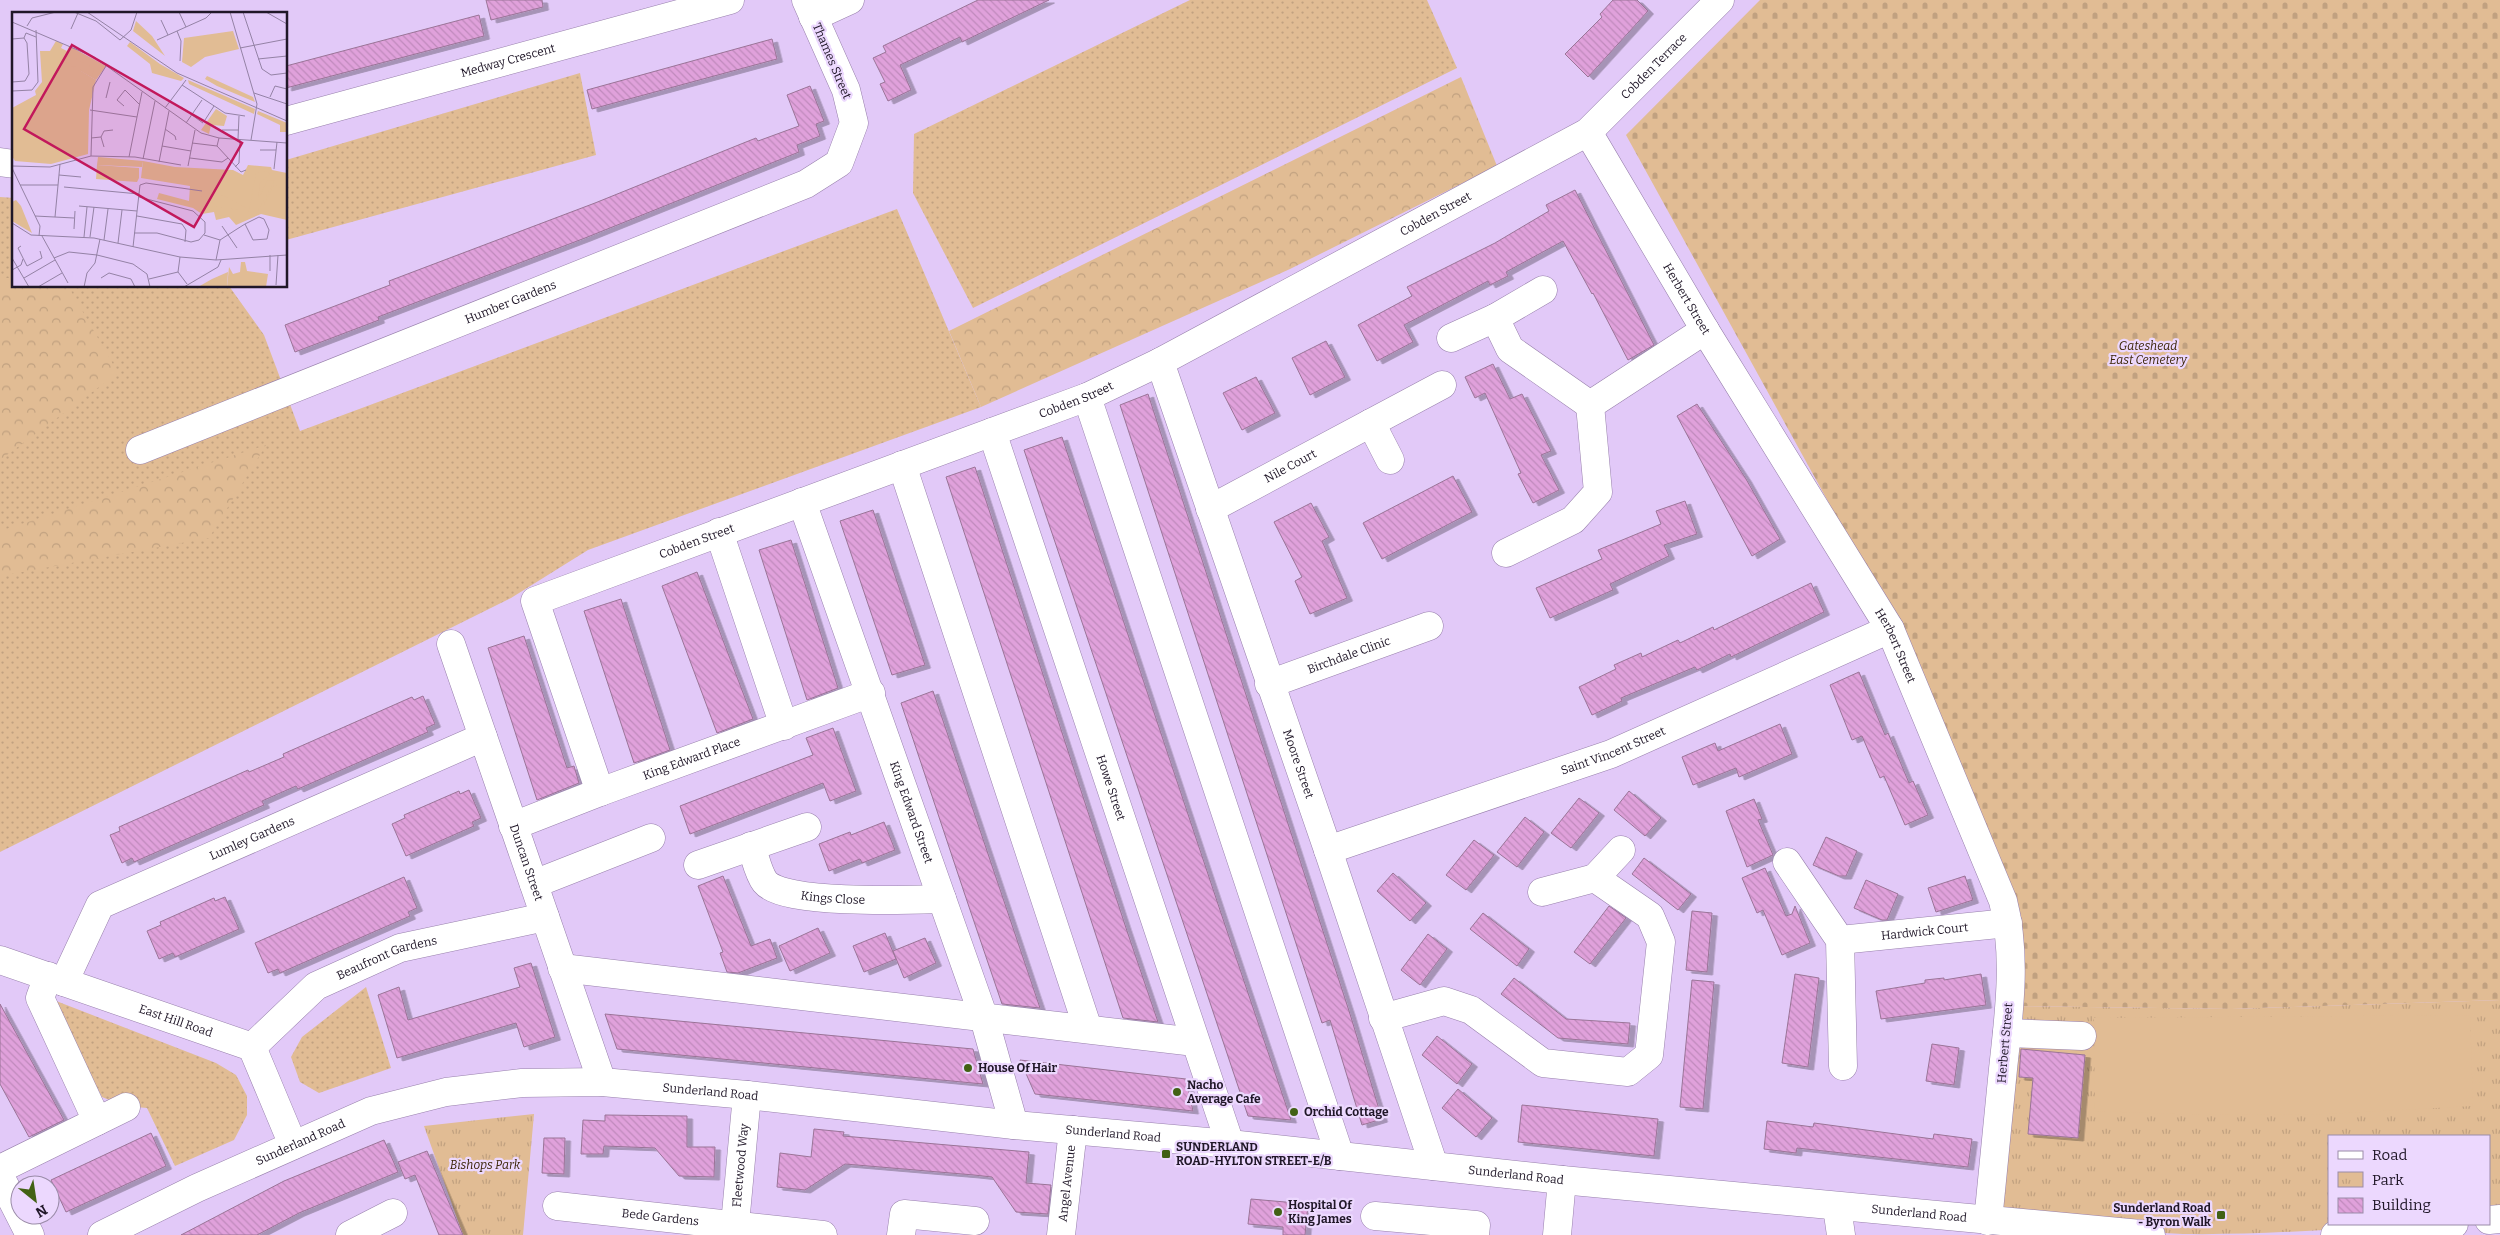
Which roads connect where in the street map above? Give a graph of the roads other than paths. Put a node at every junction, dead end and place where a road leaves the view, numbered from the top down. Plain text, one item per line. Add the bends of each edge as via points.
1 (730, 0) edge
2 (850, 0) edge
3 (1720, 0) edge
4 (810, 8) edge
5 (288, 120) edge
6 (854, 123) joint
7 (1588, 132) junction
8 (1543, 290) dead end
9 (1495, 318) junction
10 (1705, 330) junction
11 (1451, 338) dead end
12 (1160, 362) junction
13 (1442, 385) dead end
14 (1087, 398) junction
15 (1590, 405) junction
16 (1371, 423) junction
17 (992, 432) junction
18 (140, 450) dead end
19 (1390, 460) dead end
20 (902, 465) junction
21 (802, 502) junction
22 (1210, 509) junction
23 (719, 532) junction
24 (1506, 553) dead end
25 (1429, 626) dead end
26 (1890, 630) junction
27 (451, 644) dead end
28 (1270, 684) junction
29 (871, 694) junction
30 (784, 726) junction
31 (483, 737) junction
32 (600, 792) junction
33 (513, 826) junction
34 (807, 827) dead end
35 (651, 838) dead end
36 (751, 846) junction
37 (1328, 850) junction
38 (1621, 850) dead end
39 (1788, 862) dead end
40 (698, 865) dead end
41 (1595, 878) junction
42 (534, 884) junction
43 (1542, 892) dead end
44 (942, 899) junction
45 (545, 917) junction
46 (2008, 924) junction
47 (1840, 940) junction
48 (0, 960) edge
49 (562, 968) junction
50 (56, 979) junction
51 (984, 1018) junction
52 (1383, 1018) junction
53 (1088, 1030) junction
54 (2007, 1034) junction
55 (2082, 1036) dead end
56 (1195, 1042) junction
57 (252, 1047) junction
58 (1843, 1066) dead end
59 (602, 1082) junction
60 (747, 1095) junction
61 (126, 1107) dead end
62 (97, 1121) junction
63 (1014, 1125) junction
64 (1073, 1130) junction
65 (1230, 1144) junction
66 (293, 1145) junction
67 (1340, 1156) junction
68 (1434, 1166) junction
69 (0, 1169) edge
70 (0, 1176) edge
71 (1562, 1180) junction
72 (557, 1206) dead end
73 (1837, 1207) junction
74 (393, 1212) dead end
75 (1375, 1216) dead end
76 (975, 1221) dead end
77 (1988, 1221) junction
78 (903, 1224) edge
79 (2445, 1228) edge
80 (735, 1231) edge
81 (30, 1235) edge
82 (102, 1235) edge
83 (350, 1235) edge
84 (823, 1235) edge
85 (1061, 1235) edge
86 (1475, 1235) edge
87 (1557, 1235) edge
88 (1840, 1235) edge
89 (2151, 1235) edge
90 (2335, 1235) edge

1 - 5 street, Medway Crescent
2 - 4 street
3 - 7 street, Cobden Terrace
4 - 6 street, Thames Street via 846,90
6 - 18 street, Humber Gardens via 839,163 806,184
7 - 10 street, Herbert Street
7 - 12 street, Cobden Street
8 - 9 street
9 - 11 street
9 - 15 street via 1510,348
10 - 15 street
10 - 26 street, Herbert Street
12 - 14 street, Cobden Street
12 - 22 street, Moore Street
13 - 16 street, Nile Court
14 - 17 street, Cobden Street
14 - 67 street
15 - 24 street via 1598,492 1573,520
16 - 19 street
16 - 22 street, Nile Court
17 - 20 street, Cobden Street
17 - 56 street, Howe Street
20 - 21 street, Cobden Street
20 - 53 street
21 - 23 street, Cobden Street
21 - 29 street, King Edward Street
22 - 28 street, Moore Street
23 - 30 street
23 - 32 street, Cobden Street via 535,601
25 - 28 street, Birchdale Clinic
26 - 37 street, Saint Vincent Street via 1611,754
26 - 46 street, Herbert Street via 1975,831 2003,901
27 - 31 street, Duncan Street
28 - 37 street, Moore Street
29 - 30 street, King Edward Place
29 - 44 street, King Edward Street
30 - 32 street, King Edward Place
31 - 33 street, Duncan Street
31 - 50 street, Lumley Gardens via 100,905
32 - 33 street, King Edward Place
33 - 42 street, Duncan Street
34 - 36 street
35 - 42 street
36 - 40 street
36 - 44 street, Kings Close via 765,882 782,893 888,901
37 - 52 street, Moore Street
38 - 41 street
39 - 47 street
41 - 43 street
41 - 52 street via 1650,916 1661,942 1649,1055 1628,1072 1543,1063 1471,1010 1444,1001
42 - 45 street, Duncan Street
44 - 51 street, King Edward Street
45 - 49 street, Duncan Street
45 - 57 street, Beaufront Gardens via 400,948 316,986
46 - 47 street, Hardwick Court
46 - 54 street, Herbert Street via 2011,951
47 - 58 street
48 - 50 street, East Hill Road
49 - 51 street
49 - 59 street, Duncan Street
50 - 57 street, East Hill Road
50 - 62 street, Lumley Gardens via 40,998
51 - 53 street
51 - 63 street, King Edward Street
52 - 68 street, Moore Street
53 - 56 street
54 - 55 street
54 - 77 street, Herbert Street
56 - 65 street, Howe Street
57 - 66 street
59 - 60 street, Sunderland Road
59 - 66 street, Sunderland Road via 522,1083 446,1092 371,1111
60 - 63 street, Sunderland Road
60 - 80 street, Fleetwood Way
61 - 62 street
62 - 69 street
63 - 64 street, Sunderland Road
64 - 65 street, Sunderland Road
64 - 85 street, Angel Avenue
65 - 67 street, Sunderland Road
66 - 82 street, Sunderland Road
67 - 68 street, Sunderland Road
68 - 71 street, Sunderland Road
70 - 81 street
71 - 73 street, Sunderland Road
71 - 87 street
72 - 80 street, Bede Gardens
73 - 77 street, Sunderland Road
73 - 88 street
74 - 83 street
75 - 86 street via 1476,1225
76 - 78 street
77 - 89 street, Sunderland Road
79 - 90 street
80 - 84 street, Bede Gardens

